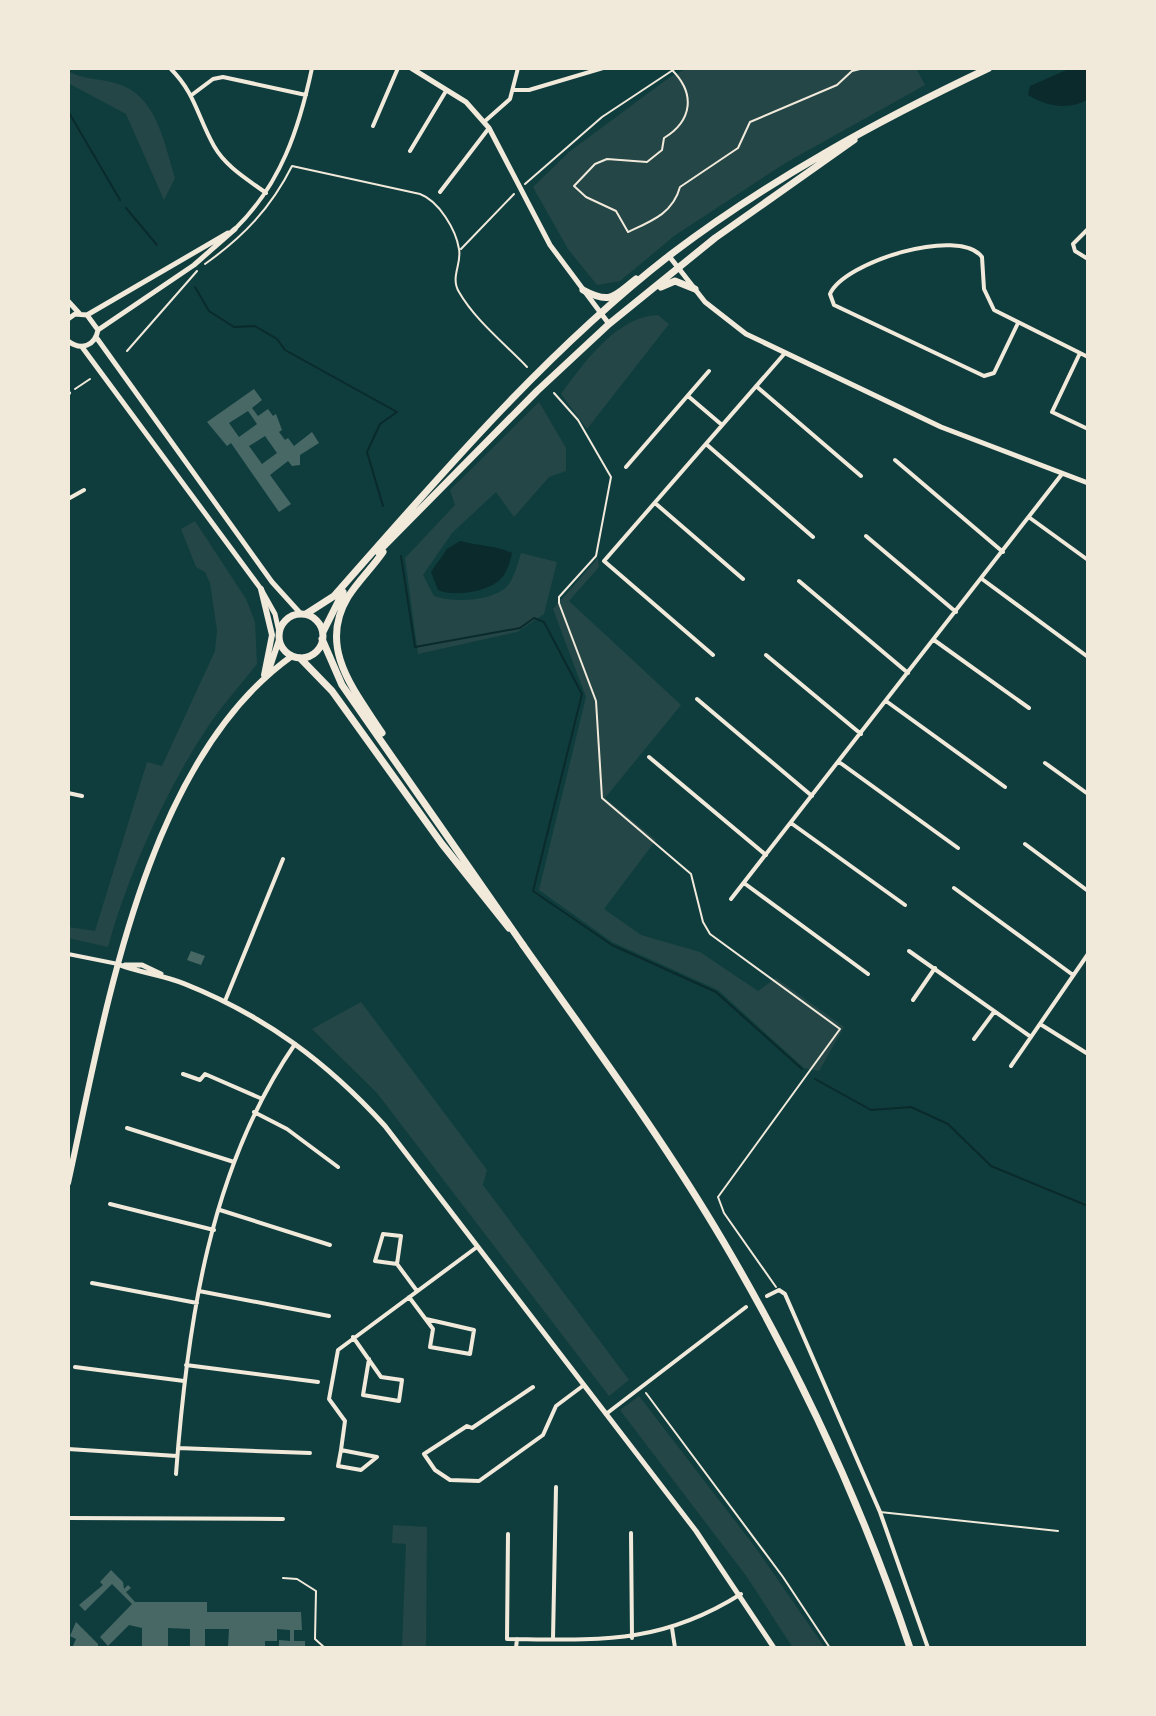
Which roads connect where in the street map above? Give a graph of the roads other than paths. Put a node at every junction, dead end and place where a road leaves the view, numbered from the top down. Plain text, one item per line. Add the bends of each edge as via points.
1 (170, 68) edge
2 (312, 68) edge
3 (398, 68) edge
4 (411, 68) edge
5 (518, 68) edge
6 (603, 68) edge
7 (989, 68) edge
8 (448, 89) junction
9 (515, 90) junction
10 (193, 94) junction
11 (306, 95) junction
12 (484, 122) junction
13 (373, 126) dead end
14 (489, 128) junction
15 (870, 128) junction
16 (410, 151) dead end
17 (440, 192) dead end
18 (266, 193) junction
19 (235, 229) junction
20 (1088, 229) edge
21 (669, 256) junction
22 (1088, 259) edge
23 (659, 265) junction
24 (677, 267) junction
25 (695, 289) junction
26 (583, 290) junction
27 (68, 301) edge
28 (80, 313) junction
29 (602, 313) junction
30 (87, 315) junction
31 (68, 319) edge
32 (1018, 323) junction
33 (609, 324) junction
34 (98, 330) junction
35 (96, 337) junction
36 (590, 341) junction
37 (69, 343) edge
38 (82, 347) junction
39 (785, 353) junction
40 (1080, 353) junction
41 (1088, 357) edge
42 (709, 371) dead end
43 (756, 386) junction
44 (688, 396) junction
45 (722, 425) junction
46 (1088, 429) edge
47 (706, 444) junction
48 (895, 460) dead end
49 (626, 467) dead end
50 (1062, 474) junction
51 (861, 476) dead end
52 (1088, 483) edge
53 (84, 490) dead end
54 (68, 499) edge
55 (655, 503) junction
56 (1030, 518) junction
57 (866, 536) dead end
58 (813, 537) dead end
59 (389, 544) junction
60 (1003, 552) junction
61 (1088, 560) edge
62 (743, 579) dead end
63 (982, 579) junction
64 (799, 581) dead end
65 (261, 589) junction
66 (956, 612) junction
67 (304, 614) junction
68 (279, 636) junction
69 (322, 636) junction
70 (934, 640) junction
71 (713, 655) dead end
72 (766, 655) dead end
73 (296, 657) junction
74 (1088, 657) edge
75 (908, 673) junction
76 (265, 676) junction
77 (697, 699) dead end
78 (886, 701) junction
79 (1029, 708) dead end
80 (861, 734) junction
81 (649, 757) dead end
82 (394, 758) junction
83 (839, 762) junction
84 (1045, 763) dead end
85 (1005, 787) dead end
86 (68, 793) edge
87 (1088, 794) edge
88 (82, 796) dead end
89 (812, 796) junction
90 (791, 823) junction
91 (1025, 844) dead end
92 (958, 848) dead end
93 (766, 855) junction
94 (283, 859) dead end
95 (744, 883) junction
96 (954, 888) dead end
97 (1088, 891) edge
98 (731, 899) dead end
99 (905, 905) dead end
100 (523, 945) junction
101 (909, 951) dead end
102 (68, 954) edge
103 (1088, 954) edge
104 (1085, 963) edge
105 (120, 965) junction
106 (935, 968) junction
107 (868, 974) dead end
108 (1073, 975) junction
109 (913, 1000) dead end
110 (225, 1001) junction
111 (994, 1011) junction
112 (1040, 1024) junction
113 (1031, 1037) junction
114 (974, 1039) dead end
115 (296, 1042) junction
116 (1088, 1054) edge
117 (1011, 1066) dead end
118 (183, 1074) dead end
119 (260, 1098) junction
120 (254, 1112) junction
121 (127, 1128) dead end
122 (234, 1162) junction
123 (338, 1167) dead end
124 (68, 1183) edge
125 (110, 1204) dead end
126 (220, 1210) junction
127 (214, 1230) junction
128 (330, 1245) dead end
129 (477, 1247) junction
130 (397, 1264) junction
131 (92, 1283) dead end
132 (199, 1291) junction
133 (417, 1291) junction
134 (767, 1296) dead end
135 (409, 1297) junction
136 (197, 1303) junction
137 (746, 1307) dead end
138 (329, 1316) dead end
139 (426, 1319) junction
140 (353, 1337) junction
141 (369, 1359) junction
142 (186, 1365) junction
143 (75, 1367) dead end
144 (184, 1381) junction
145 (318, 1382) dead end
146 (584, 1385) junction
147 (533, 1387) dead end
148 (606, 1414) junction
149 (178, 1448) junction
150 (68, 1449) edge
151 (341, 1450) junction
152 (310, 1453) dead end
153 (178, 1456) junction
154 (176, 1474) dead end
155 (556, 1487) dead end
156 (880, 1512) junction
157 (68, 1518) edge
158 (283, 1519) dead end
159 (1058, 1531) dead end
160 (631, 1533) dead end
161 (508, 1534) dead end
162 (283, 1578) dead end
163 (741, 1594) junction
164 (672, 1628) junction
165 (632, 1638) junction
166 (517, 1639) junction
167 (553, 1639) junction
168 (595, 1639) junction
169 (325, 1648) edge
170 (516, 1648) edge
171 (595, 1648) edge
172 (675, 1648) edge
173 (774, 1648) edge
174 (910, 1648) edge
175 (928, 1648) edge

1 - 10 street
2 - 11 street
3 - 13 street
4 - 8 street
5 - 9 street
6 - 9 street
7 - 15 main road
8 - 12 street
8 - 16 street
9 - 12 street
10 - 11 street via 223,77
10 - 18 street via 224,160
11 - 18 street via 284,164
12 - 14 street
14 - 17 street
14 - 26 street via 531,212
15 - 21 main road via 744,203
15 - 24 main road
18 - 19 street
19 - 30 street
19 - 34 street via 204,258
20 - 22 street via 1073,244
21 - 23 main road
21 - 24 street
23 - 26 main road via 610,299
23 - 29 main road
24 - 25 street
24 - 33 main road
25 - 36 main road via 667,282
25 - 39 street via 746,334
26 - 29 street
27 - 28 street
28 - 30 street
28 - 31 street
29 - 33 street
29 - 67 main road via 497,415 334,596
30 - 34 street
32 - 32 street via 989,303 982,257 974,249 950,246 898,253 855,270 830,294 834,305 984,376 994,373
32 - 40 street
33 - 36 main road
34 - 35 street
35 - 38 street
35 - 67 street via 272,582
36 - 59 main road
37 - 38 street
38 - 65 street
39 - 43 street
39 - 50 street via 941,427
40 - 41 street
40 - 46 street via 1052,412
42 - 44 street
43 - 45 street
43 - 51 street
44 - 45 street
44 - 49 street
45 - 47 street
47 - 55 street
47 - 58 street
48 - 60 street
50 - 52 street
50 - 56 street
53 - 54 street
55 - 62 street
55 - 71 street via 604,561
56 - 60 street
56 - 61 street
57 - 66 street
59 - 69 main road via 343,591
59 - 82 main road via 346,600 336,651 347,680
60 - 63 street
63 - 66 street
63 - 74 street
64 - 75 street
65 - 68 street via 275,614
65 - 76 main road via 272,635
66 - 70 street
67 - 68 main road via 289,617
67 - 69 main road via 317,621
68 - 73 main road
68 - 76 main road
69 - 73 main road via 317,651
69 - 82 main road via 335,673
70 - 75 street
70 - 79 street
72 - 80 street
73 - 76 main road
73 - 100 main road via 332,691 442,844
75 - 78 street
76 - 105 main road via 208,747 179,795 152,857
77 - 89 street
78 - 80 street
78 - 85 street
80 - 83 street
81 - 93 street
82 - 100 main road
83 - 89 street
83 - 92 street
84 - 87 street
86 - 88 street
89 - 90 street
90 - 93 street
90 - 99 street
91 - 97 street
93 - 95 street
94 - 110 street
95 - 98 street
95 - 107 street
96 - 108 street
100 - 174 main road via 648,1122 723,1241 839,1465
101 - 106 street
102 - 105 street
103 - 104 street
104 - 108 street
105 - 110 street
105 - 124 main road
106 - 109 street
106 - 111 street
108 - 112 street
110 - 115 street
111 - 113 street
111 - 114 street
112 - 113 street
112 - 116 street
113 - 117 street
115 - 119 street
115 - 129 street via 385,1126
118 - 119 street via 200,1080 205,1074
119 - 120 street
120 - 122 street
120 - 123 street
121 - 122 street
122 - 126 street
125 - 127 street
126 - 127 street
126 - 128 street
127 - 132 street
129 - 133 street
129 - 146 street
130 - 130 street via 375,1261 383,1234 401,1236
130 - 133 street
131 - 136 street
132 - 136 street
132 - 138 street
133 - 135 street
134 - 156 street via 779,1290 785,1294
135 - 139 street
135 - 140 street
136 - 142 street
137 - 148 street
139 - 139 street via 474,1330 470,1354 430,1347 433,1329
140 - 141 street
140 - 151 street via 335,1356 329,1399 345,1421
141 - 141 street via 363,1395 399,1401 402,1380 381,1377
142 - 144 street
142 - 145 street
143 - 144 street
144 - 149 street
146 - 147 street via 556,1406 543,1435 487,1477 458,1482 435,1470 424,1454
146 - 148 street
148 - 163 street
149 - 152 street
149 - 153 street
150 - 153 street
151 - 151 street via 365,1455 377,1457 361,1470 338,1466
153 - 154 street
155 - 167 street
156 - 159 lane
156 - 175 street
157 - 158 street
160 - 165 street
161 - 166 street via 507,1639
162 - 169 lane via 297,1579 316,1591 315,1639
163 - 164 street
163 - 173 street
164 - 165 street
164 - 172 street
165 - 168 street
166 - 167 street
166 - 170 street
167 - 168 street
168 - 171 street

